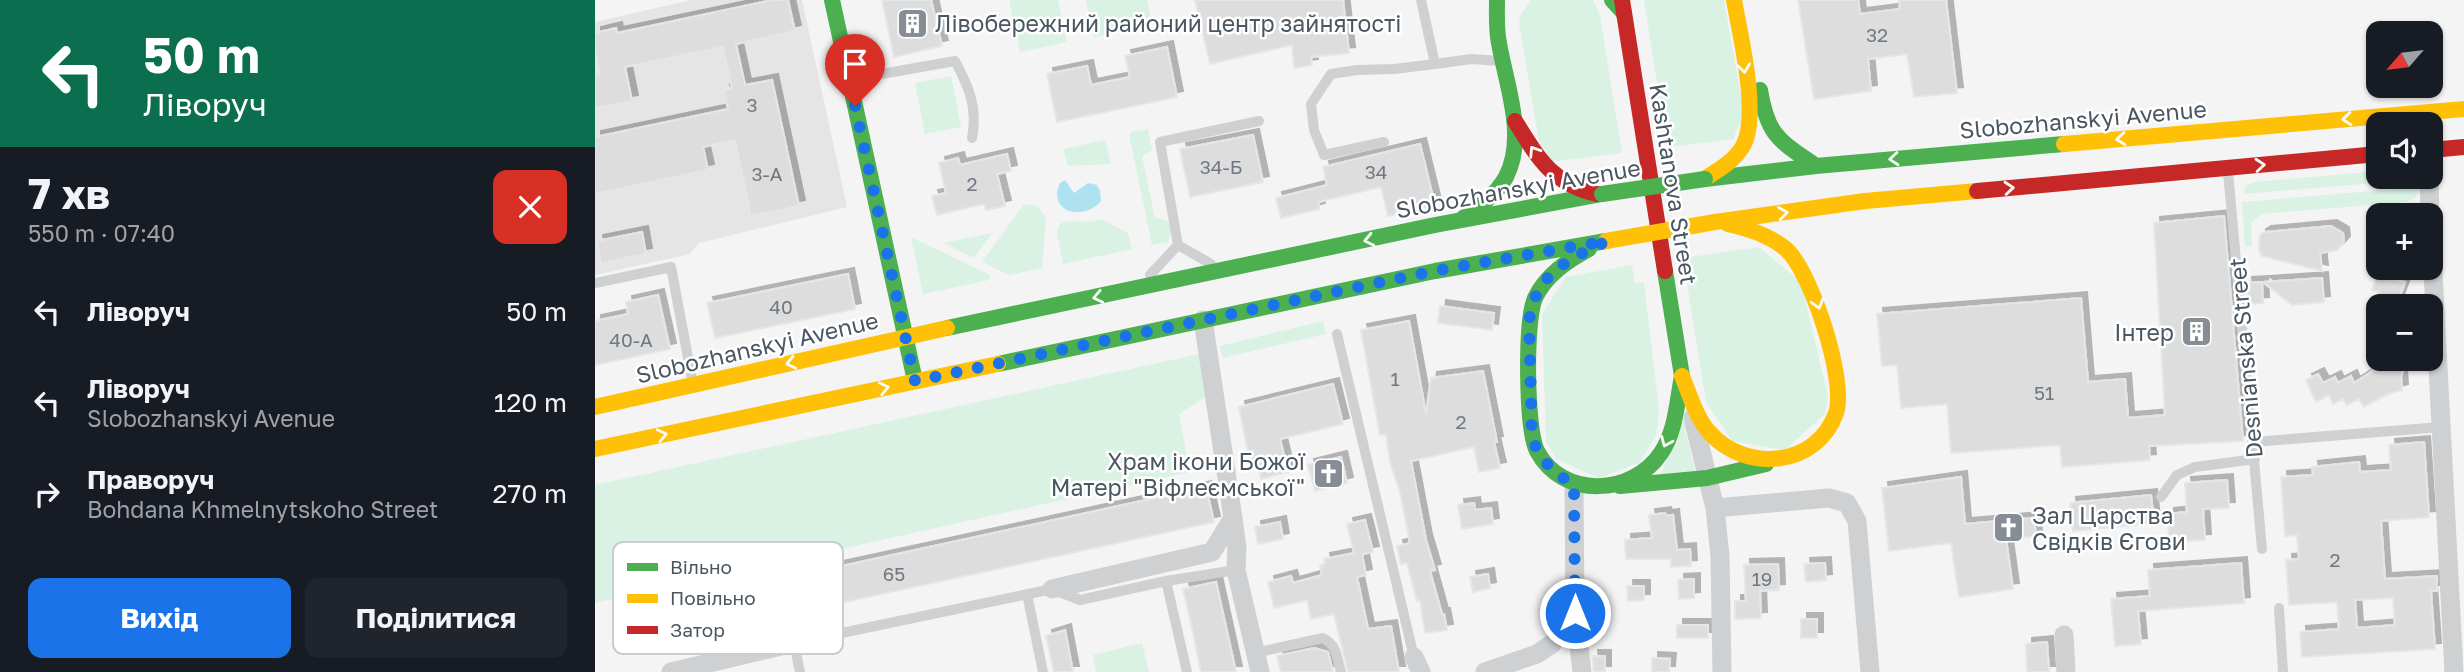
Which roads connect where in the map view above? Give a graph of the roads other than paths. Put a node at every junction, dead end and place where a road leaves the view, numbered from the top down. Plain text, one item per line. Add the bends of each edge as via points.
1 (832, 0) edge
2 (1421, 0) edge
3 (1497, 0) edge
4 (1504, 0) edge
5 (1612, 0) edge
6 (1734, 0) edge
7 (1748, 0) edge
8 (1624, 4) edge
9 (1496, 23) junction
10 (1503, 61) junction
11 (1436, 64) junction
12 (849, 80) junction
13 (2464, 109) edge
14 (1259, 121) dead end
15 (1515, 121) junction
16 (972, 138) dead end
17 (1384, 142) dead end
18 (2464, 147) edge
19 (2443, 149) edge
20 (2366, 155) edge
21 (1816, 166) junction
22 (2228, 168) junction
23 (1705, 178) junction
24 (1602, 194) junction
25 (1460, 220) junction
26 (1715, 222) junction
27 (1607, 241) junction
28 (1178, 245) junction
29 (1224, 271) junction
30 (2433, 280) edge
31 (595, 283) edge
32 (1137, 289) junction
33 (1203, 320) junction
34 (1337, 334) dead end
35 (905, 337) junction
36 (1682, 376) junction
37 (915, 381) junction
38 (694, 386) junction
39 (595, 407) edge
40 (2441, 427) junction
41 (2253, 442) junction
42 (595, 449) edge
43 (2255, 459) junction
44 (1781, 460) junction
45 (1707, 478) junction
46 (1574, 485) junction
47 (1615, 486) junction
48 (2161, 497) dead end
49 (1715, 508) junction
50 (1233, 518) junction
51 (2262, 549) dead end
52 (1236, 570) junction
53 (1166, 581) junction
54 (1052, 589) junction
55 (1027, 594) junction
56 (2279, 608) dead end
57 (1575, 613) junction
58 (843, 633) edge
59 (2064, 635) dead end
60 (747, 654) edge
61 (796, 654) edge
62 (1257, 663) edge
63 (1417, 664) edge
64 (671, 672) edge
65 (800, 672) edge
66 (1043, 672) edge
67 (1187, 672) edge
68 (1341, 672) edge
69 (1485, 672) edge
70 (1581, 672) edge
71 (1722, 672) edge
72 (1870, 672) edge
73 (2066, 672) edge
74 (2283, 672) edge
75 (2444, 672) edge
76 (2454, 672) edge

1 - 12 main road
2 - 11 lane
3 - 9 main road
4 - 9 main road
5 - 8 main road
6 -> 23 main road via 1749,131 1732,162
7 - 21 main road via 1767,124 1778,140
8 - 36 main road, Kashtanova Street
9 - 10 main road
10 - 11 lane
10 - 15 main road
11 - 17 lane via 1357,69 1331,74 1321,86 1311,104 1314,130 1324,155
12 - 16 lane via 955,61 970,90 976,119
12 - 35 main road
13 -> 21 main road, Slobozhanskyi Avenue
14 - 28 lane via 1160,142
24 -> 15 main road via 1581,191 1560,180 1541,162
15 - 25 main road via 1512,158 1501,184
18 - 19 main road
22 -> 20 main road
21 - 23 main road, Slobozhanskyi Avenue
26 -> 22 main road via 1865,201
22 - 41 lane, Desnianska Street
23 - 24 main road, Slobozhanskyi Avenue, bridge
24 - 25 main road, Slobozhanskyi Avenue
25 -> 29 main road, Slobozhanskyi Avenue
26 - 27 main road, bridge
26 -> 44 main road via 1749,228 1784,248 1805,272 1818,304 1835,372 1836,415 1826,435 1807,450
27 - 33 main road via 1434,271
27 - 46 main road via 1552,273 1531,308 1532,438 1546,463
28 - 29 lane
28 - 32 lane
29 - 32 main road, Slobozhanskyi Avenue
30 - 40 street
31 - 38 lane via 671,267
32 -> 35 main road, Slobozhanskyi Avenue
33 - 37 main road
33 - 50 street
34 - 63 lane
35 - 37 main road
35 -> 38 main road, Slobozhanskyi Avenue
36 - 44 main road via 1702,421 1721,444 1750,459
36 - 45 street
36 -> 47 main road via 1662,451 1644,471
42 -> 37 main road
38 - 39 main road, Slobozhanskyi Avenue
40 - 41 lane
40 - 76 street
41 - 43 lane, Desnianska Street
43 - 48 lane via 2195,467 2177,475
43 - 51 lane, Desnianska Street
44 - 45 main road
45 - 47 main road
45 - 49 street
46 - 47 main road
46 - 57 street
49 - 71 street
49 - 72 street via 1829,498 1847,503 1857,521
50 - 52 street
50 - 54 street via 1212,552
52 - 53 lane
52 - 62 street
53 - 54 lane via 1080,600
53 - 67 lane
54 - 55 lane
55 - 58 lane
55 - 66 lane
56 - 74 lane
57 - 69 street via 1552,644 1537,654
57 - 70 street
59 - 73 street
60 - 64 street
61 - 65 lane
62 - 68 lane via 1323,638 1335,649
75 - 76 street

